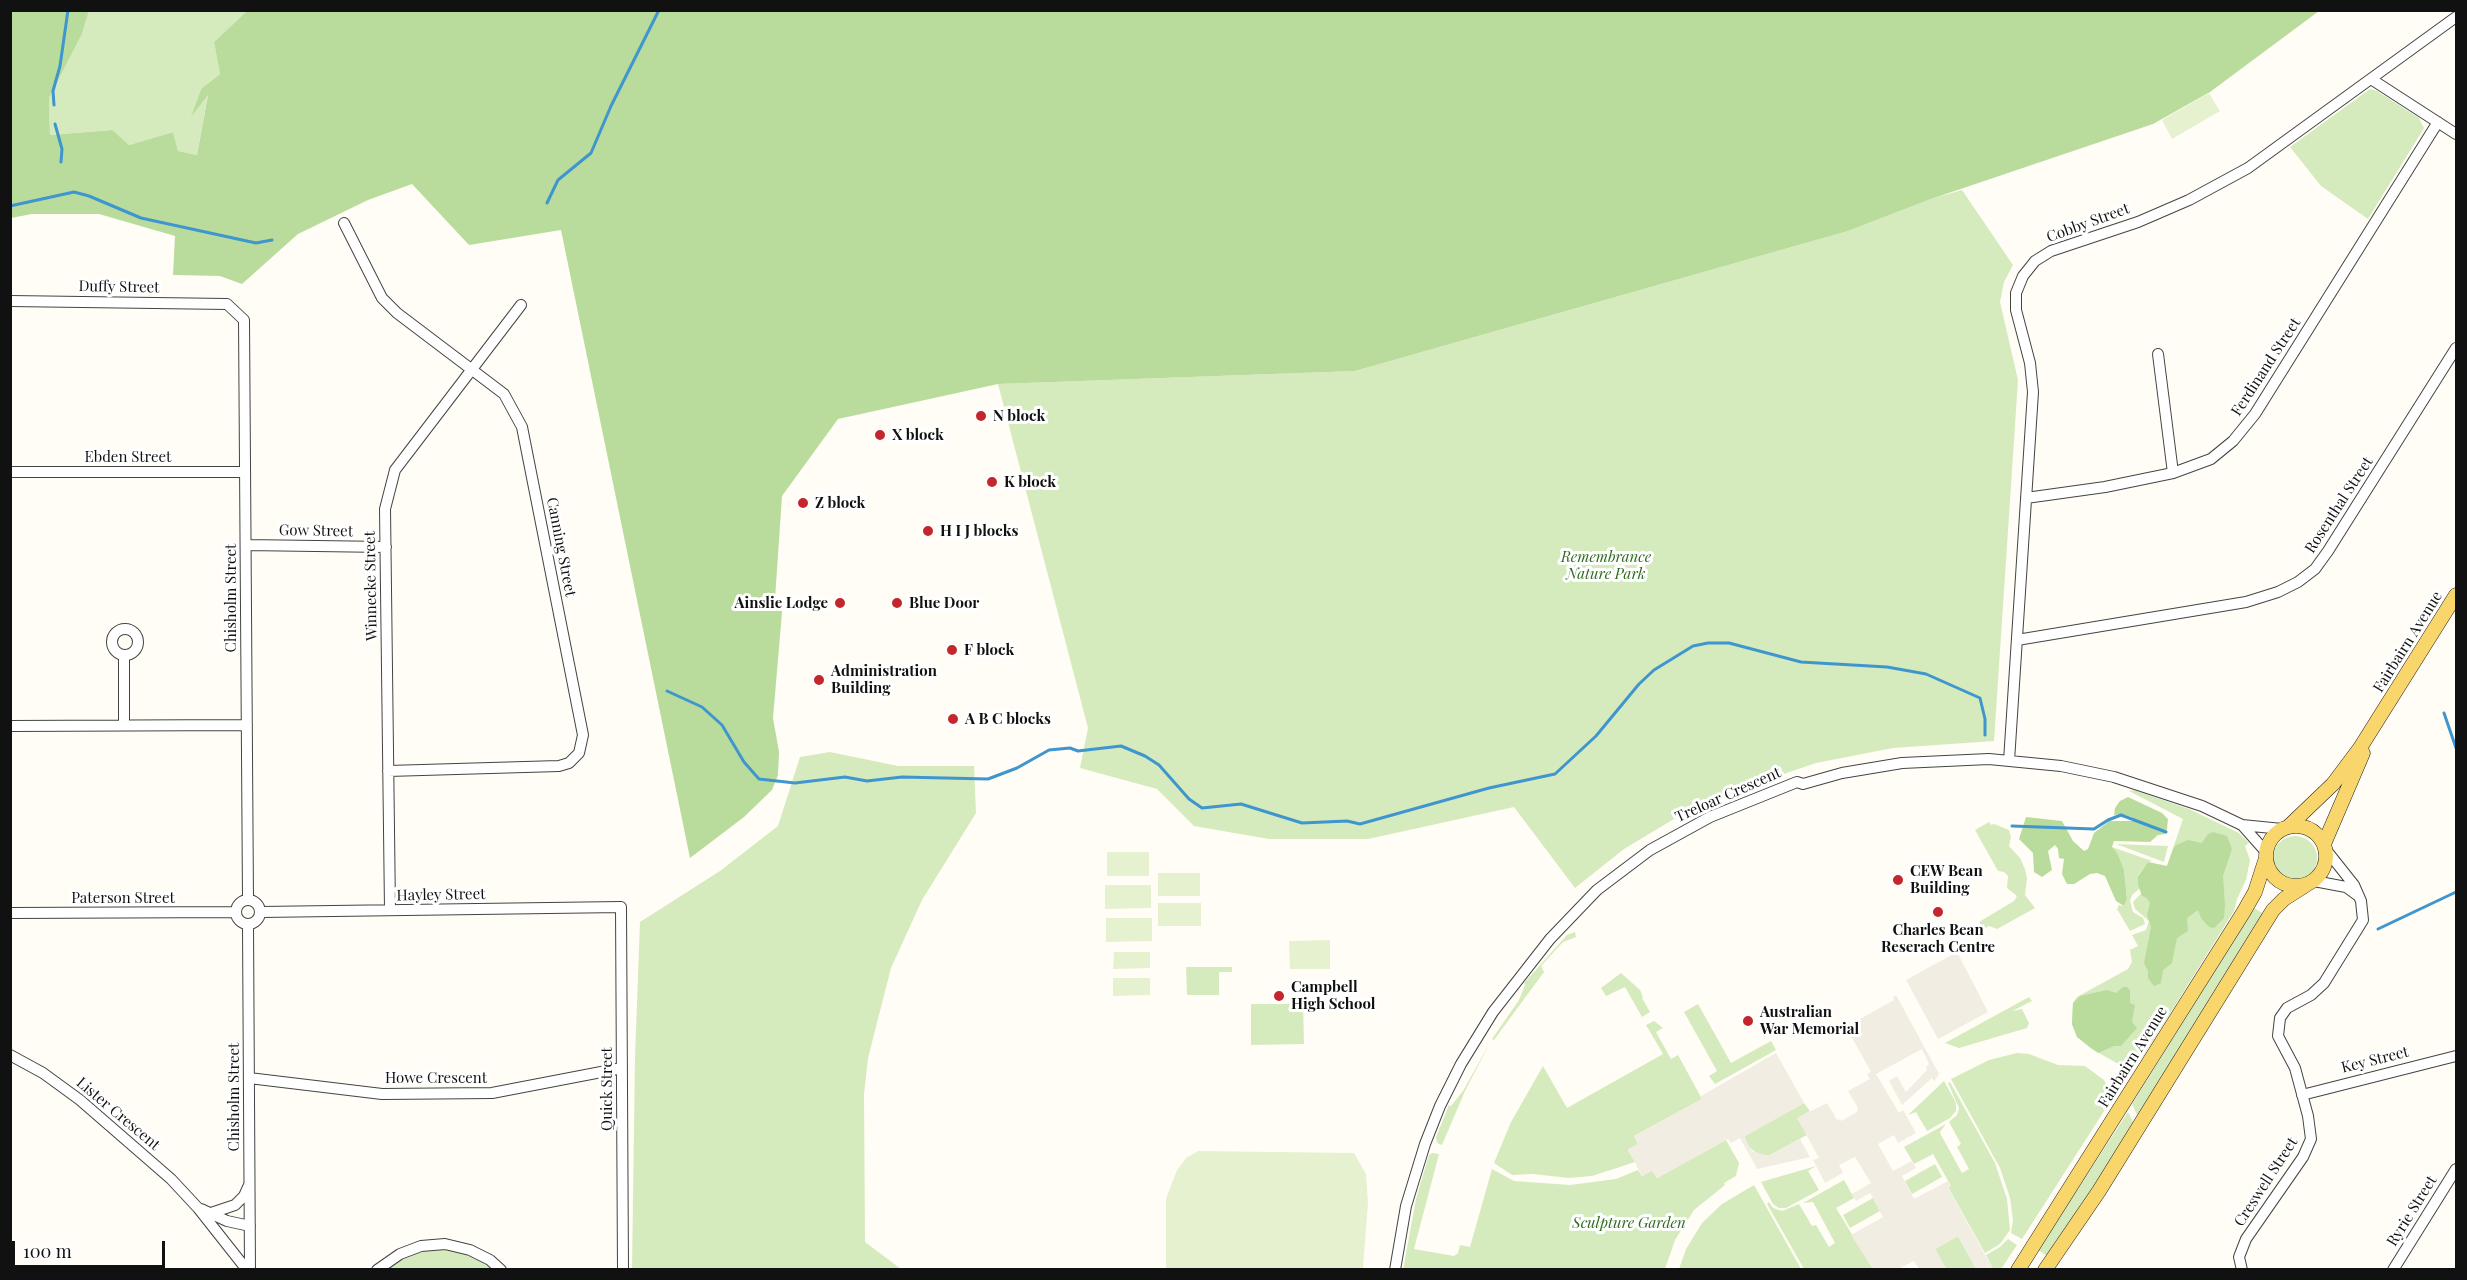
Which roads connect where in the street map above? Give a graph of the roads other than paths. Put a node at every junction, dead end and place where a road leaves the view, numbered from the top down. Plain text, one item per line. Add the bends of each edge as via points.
1 (2457, 17) edge
2 (2371, 79) junction
3 (2438, 122) junction
4 (2457, 134) edge
5 (344, 223) dead end
6 (10, 301) edge
7 (227, 304) joint
8 (521, 305) dead end
9 (2457, 348) edge
10 (2158, 354) dead end
11 (473, 370) junction
12 (10, 472) edge
13 (245, 472) junction
14 (2174, 473) junction
15 (2026, 498) junction
16 (246, 544) junction
17 (386, 547) junction
18 (2457, 595) edge
19 (2017, 640) junction
20 (124, 655) dead end
21 (2388, 706) junction
22 (124, 725) junction
23 (247, 725) junction
24 (10, 726) edge
25 (2009, 760) junction
26 (388, 771) junction
27 (2242, 825) junction
28 (2285, 828) junction
29 (2325, 848) junction
30 (2266, 855) junction
31 (2310, 883) junction
32 (2360, 898) junction
33 (248, 899) junction
34 (621, 908) joint
35 (390, 910) junction
36 (235, 912) junction
37 (261, 912) junction
38 (10, 914) edge
39 (248, 925) junction
40 (2457, 1056) edge
41 (13, 1061) edge
42 (622, 1068) junction
43 (249, 1078) junction
44 (2302, 1095) junction
45 (2457, 1169) edge
46 (249, 1184) junction
47 (203, 1211) junction
48 (250, 1226) junction
49 (249, 1269) edge
50 (377, 1269) edge
51 (501, 1269) edge
52 (623, 1269) edge
53 (1395, 1269) edge
54 (2018, 1269) edge
55 (2045, 1269) edge
56 (2242, 1269) edge
57 (2393, 1269) edge

1 - 2 street, Cobby Street
2 - 3 street
2 - 15 street, Cobby Street via 2248,168 2189,201 2051,251 2035,261 2016,293 2033,392
3 - 4 street
3 - 14 street, Ferdinand Street via 2255,414 2233,441 2211,459
5 - 11 street, Canning Street via 382,298
6 - 7 street, Duffy Street
7 - 13 street, Chisholm Street via 244,320
8 - 11 street, Winnecke Street
9 - 19 street, Rosenthal Street via 2328,551 2315,569 2298,582 2246,602
10 - 14 street
11 - 17 street, Winnecke Street via 395,470 385,509
11 - 26 street, Canning Street via 504,394 522,427 583,744 579,753 560,766
12 - 13 street, Ebden Street
13 - 16 street, Chisholm Street
14 - 15 street, Ferdinand Street
15 - 19 street, Cobby Street
16 - 17 street, Gow Street
16 - 23 street, Chisholm Street
17 - 26 street, Winnecke Street
18 - 21 main road, Fairbairn Avenue
19 - 25 street, Cobby Street
20 - 22 street
21 - 28 main road, Fairbairn Avenue via 2333,784
21 - 29 main road, Fairbairn Avenue via 2369,740
22 - 23 street
22 - 24 street
23 - 33 street, Chisholm Street
25 - 27 street, Treloar Crescent via 2132,781
25 - 53 street, Treloar Crescent via 1902,763 1803,784 1797,782 1678,834 1597,890 1521,974 1461,1064 1440,1106 1413,1178
26 - 35 street, Winnecke Street
27 - 28 street, Treloar Crescent
27 - 30 street, Treloar Crescent
28 - 29 main road via 2311,829
28 - 30 main road via 2271,840
29 - 31 main road via 2324,868
29 - 32 street
30 - 31 main road via 2271,872 2281,882 2292,886
30 - 54 main road, Fairbairn Avenue via 2255,892 2243,914
31 - 32 street via 2346,887
31 - 55 main road via 2273,910 2099,1191
32 - 44 street, Creswell Street via 2364,910 2361,925 2329,976 2319,989 2287,1008 2279,1024 2280,1041 2293,1063
33 - 36 street via 240,902
33 - 37 street
34 - 35 street, Hayley Street
34 - 42 street, Quick Street
35 - 37 street, Hayley Street
36 - 38 street, Paterson Street
36 - 39 street via 238,920
37 - 39 street
39 - 43 street, Chisholm Street
40 - 44 street, Key Street
41 - 47 street, Lister Crescent via 43,1073 89,1108
42 - 43 street, Howe Crescent via 492,1094 382,1094
42 - 52 street, Quick Street
43 - 46 street, Chisholm Street
44 - 56 street, Creswell Street via 2312,1135 2310,1144 2246,1239 2239,1257
45 - 57 street, Ryrie Street
46 - 47 street via 235,1205
46 - 48 street, Chisholm Street
47 - 48 street, Lister Crescent
47 - 49 street, Lister Crescent
48 - 49 street, Chisholm Street
50 - 51 street via 420,1246 445,1244 470,1250

